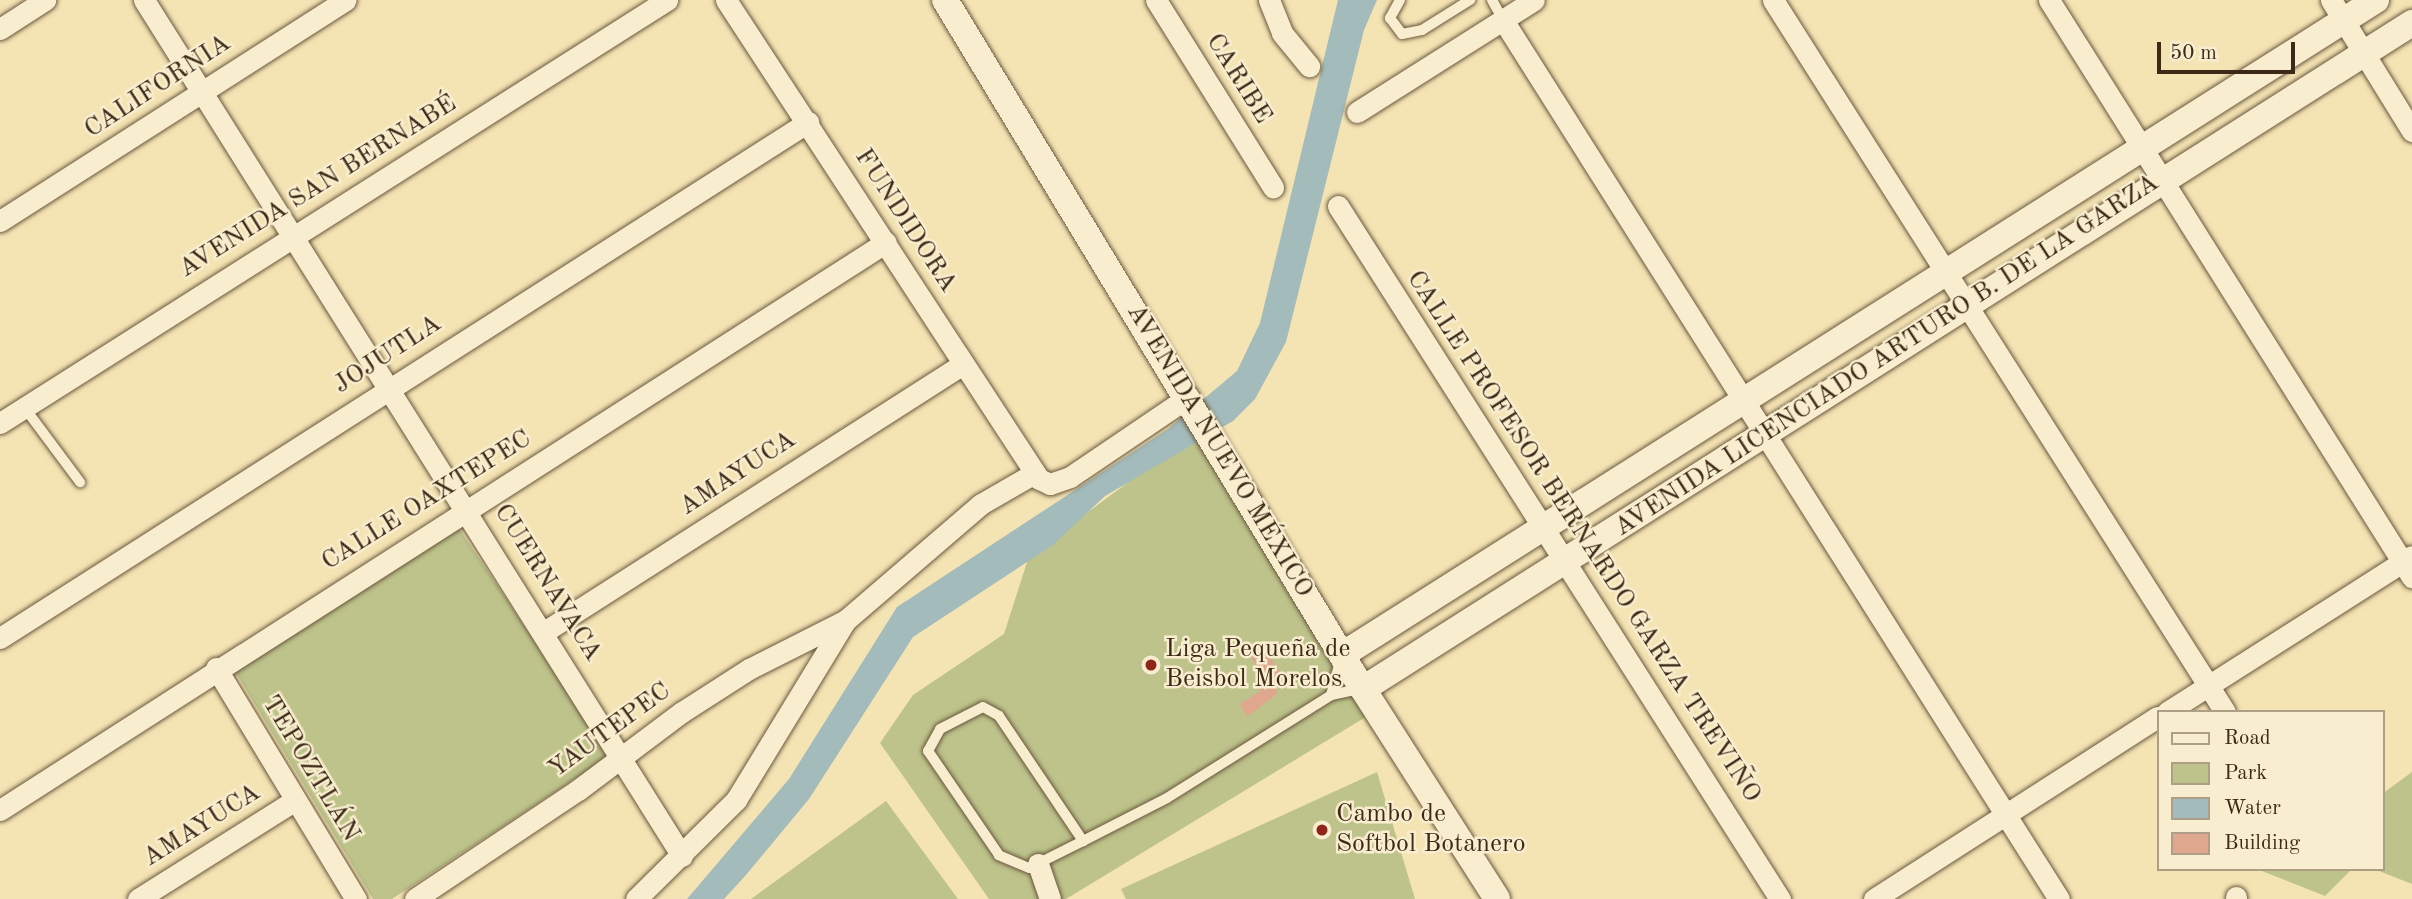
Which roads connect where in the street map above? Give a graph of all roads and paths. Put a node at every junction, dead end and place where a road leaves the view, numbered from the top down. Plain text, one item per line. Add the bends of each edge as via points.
1 (45, 0) edge
2 (144, 0) edge
3 (345, 0) edge
4 (667, 0) edge
5 (726, 0) edge
6 (945, 0) edge
7 (1156, 0) edge
8 (1269, 0) edge
9 (1400, 0) edge
10 (1471, 0) edge
11 (1492, 0) edge
12 (1534, 0) edge
13 (1773, 0) edge
14 (2049, 0) edge
15 (2376, 0) edge
16 (2337, 10) edge
17 (1503, 20) junction
18 (2412, 23) edge
19 (0, 29) edge
20 (2363, 54) junction
21 (1309, 66) dead end
22 (204, 91) junction
23 (1357, 112) dead end
24 (807, 121) junction
25 (2412, 131) edge
26 (2142, 149) junction
27 (2163, 180) junction
28 (1273, 187) dead end
29 (1338, 206) dead end
30 (0, 222) edge
31 (295, 234) junction
32 (886, 242) junction
33 (1945, 275) junction
34 (1966, 307) junction
35 (963, 364) junction
36 (391, 387) junction
37 (1189, 400) junction
38 (1742, 403) junction
39 (24, 407) junction
40 (0, 422) edge
41 (1763, 438) junction
42 (1034, 474) junction
43 (80, 482) dead end
44 (467, 508) junction
45 (1544, 527) junction
46 (1566, 561) junction
47 (2409, 565) edge
48 (846, 620) junction
49 (544, 632) junction
50 (0, 638) edge
51 (1342, 655) junction
52 (216, 668) junction
53 (2208, 685) junction
54 (1363, 689) junction
55 (1331, 695) junction
56 (2170, 710) edge
57 (2224, 710) edge
58 (2156, 718) edge
59 (622, 755) junction
60 (295, 800) junction
61 (0, 810) edge
62 (2006, 816) junction
63 (1083, 841) junction
64 (682, 856) junction
65 (1038, 864) junction
66 (138, 899) edge
67 (356, 899) edge
68 (415, 899) edge
69 (636, 899) edge
70 (1050, 899) edge
71 (1497, 899) edge
72 (1780, 899) edge
73 (1874, 899) edge
74 (2059, 899) edge

1 - 19 street
2 - 22 street, CUERNAVACA
3 - 22 street, CALIFORNIA
4 - 31 street, AVENIDA SAN BERNABÉ
5 - 24 street, FUNDIDORA
6 - 37 street, AVENIDA NUEVO MÉXICO
7 - 28 street, CARIBE
8 - 21 street via 1282,33
9 - 10 lane via 1390,18 1402,34 1428,26
11 - 17 lane
12 - 17 street
13 - 33 street
14 - 26 street
15 - 16 street, AVENIDA LICENCIADO ARTURO B. DE LA GARZA
16 - 20 street
16 - 26 street, AVENIDA LICENCIADO ARTURO B. DE LA GARZA
17 - 23 street
17 - 38 street
18 - 20 street, AVENIDA LICENCIADO ARTURO B. DE LA GARZA
20 - 25 street
20 - 27 street, AVENIDA LICENCIADO ARTURO B. DE LA GARZA
22 - 30 street, CALIFORNIA
22 - 31 street, CUERNAVACA
24 - 32 street, FUNDIDORA
24 - 36 street, JOJUTLA
26 - 27 street
26 - 33 street, AVENIDA LICENCIADO ARTURO B. DE LA GARZA
27 - 34 street, AVENIDA LICENCIADO ARTURO B. DE LA GARZA
27 - 47 street
29 - 45 street, CALLE PROFESOR BERNARDO GARZA TREVIÑO
31 - 36 street, CUERNAVACA
31 - 39 street, AVENIDA SAN BERNABÉ
32 - 35 street, FUNDIDORA
32 - 44 street, CALLE OAXTEPEC
33 - 34 street
33 - 38 street, AVENIDA LICENCIADO ARTURO B. DE LA GARZA
34 - 41 street, AVENIDA LICENCIADO ARTURO B. DE LA GARZA
34 - 53 street
35 - 42 street, FUNDIDORA
35 - 49 street, AMAYUCA
36 - 44 street, CUERNAVACA
36 - 50 street, JOJUTLA
37 - 42 street via 1062,482 1045,483
37 - 51 street, AVENIDA NUEVO MÉXICO
38 - 41 street
38 - 45 street, AVENIDA LICENCIADO ARTURO B. DE LA GARZA
39 - 40 street, AVENIDA SAN BERNABÉ
39 - 43 lane
41 - 46 street, AVENIDA LICENCIADO ARTURO B. DE LA GARZA
41 - 62 street
42 - 48 street via 981,504
44 - 49 street, CUERNAVACA
44 - 52 street, CALLE OAXTEPEC
45 - 46 street, CALLE PROFESOR BERNARDO GARZA TREVIÑO
45 - 51 street, AVENIDA LICENCIADO ARTURO B. DE LA GARZA
46 - 54 street, AVENIDA LICENCIADO ARTURO B. DE LA GARZA
46 - 72 street, CALLE PROFESOR BERNARDO GARZA TREVIÑO
47 - 53 street
48 - 59 street, YAUTEPEC via 749,669
48 - 64 street via 758,770
49 - 59 street, CUERNAVACA
51 - 54 street, AVENIDA NUEVO MÉXICO
51 - 55 lane
52 - 60 street, TEPOZTLÁN
52 - 61 street, CALLE OAXTEPEC
53 - 56 street
53 - 57 street
54 - 55 lane
54 - 71 street, AVENIDA NUEVO MÉXICO
55 - 63 lane via 1167,797
58 - 62 street
59 - 64 street, CUERNAVACA
59 - 68 street, YAUTEPEC
60 - 66 street, AMAYUCA
60 - 67 street, TEPOZTLÁN
62 - 73 street
62 - 74 street
63 - 65 lane
63 - 65 lane via 999,716 975,709 940,729 929,743 931,760 999,855 1023,868
64 - 69 street
65 - 70 street

